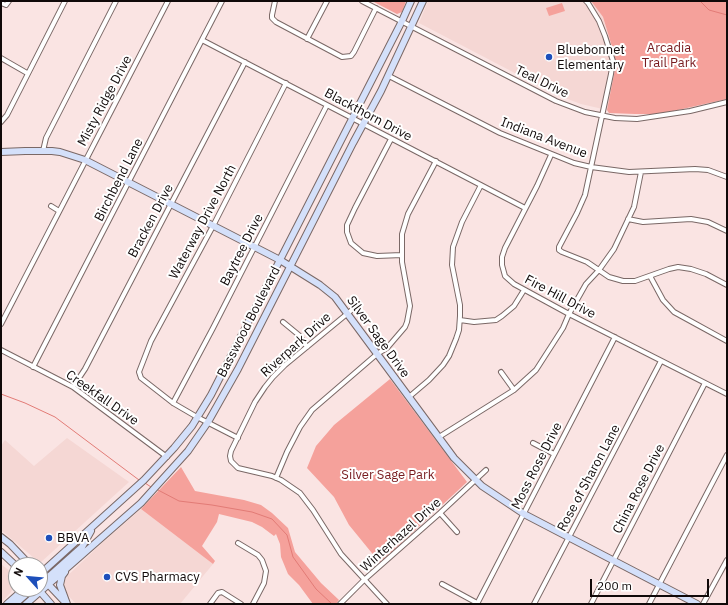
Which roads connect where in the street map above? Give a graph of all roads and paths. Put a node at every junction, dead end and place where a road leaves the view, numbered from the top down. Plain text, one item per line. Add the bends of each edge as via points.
1 (9, 1) edge
2 (64, 1) edge
3 (116, 1) edge
4 (168, 1) edge
5 (222, 1) edge
6 (275, 1) edge
7 (327, 1) edge
8 (362, 1) edge
9 (411, 1) edge
10 (423, 1) edge
11 (586, 1) edge
12 (1, 3) edge
13 (376, 8) junction
14 (402, 21) junction
15 (412, 26) junction
16 (307, 39) junction
17 (202, 40) junction
18 (1, 58) edge
19 (244, 62) junction
20 (27, 73) junction
21 (388, 76) junction
22 (286, 83) junction
23 (727, 102) edge
24 (327, 105) junction
25 (603, 116) junction
26 (352, 118) junction
27 (1, 122) edge
28 (363, 124) junction
29 (392, 139) junction
30 (43, 151) junction
31 (1, 152) edge
32 (551, 154) junction
33 (85, 160) junction
34 (436, 162) junction
35 (591, 167) junction
36 (641, 172) junction
37 (727, 177) edge
38 (129, 182) junction
39 (481, 185) junction
40 (172, 204) junction
41 (51, 206) dead end
42 (525, 208) junction
43 (59, 211) junction
44 (628, 219) junction
45 (213, 226) junction
46 (727, 231) edge
47 (254, 247) junction
48 (402, 255) junction
49 (280, 260) junction
50 (290, 266) junction
51 (599, 270) junction
52 (650, 276) junction
53 (727, 285) edge
54 (524, 290) junction
55 (359, 304) dead end
56 (348, 313) junction
57 (569, 314) junction
58 (460, 320) junction
59 (283, 322) dead end
60 (1, 324) edge
61 (615, 337) junction
62 (727, 341) edge
63 (307, 347) junction
64 (1, 350) edge
65 (377, 354) junction
66 (661, 361) junction
67 (33, 367) junction
68 (501, 372) dead end
69 (705, 383) junction
70 (73, 387) junction
71 (514, 390) junction
72 (727, 394) edge
73 (409, 397) junction
74 (173, 403) junction
75 (197, 417) junction
76 (208, 422) junction
77 (238, 438) junction
78 (439, 438) junction
79 (533, 443) dead end
80 (554, 454) junction
81 (727, 455) edge
82 (167, 457) junction
83 (486, 470) dead end
84 (276, 478) junction
85 (476, 481) junction
86 (125, 499) junction
87 (133, 510) junction
88 (440, 513) junction
89 (524, 514) junction
90 (94, 526) junction
91 (456, 532) dead end
92 (1, 537) edge
93 (569, 537) junction
94 (238, 543) dead end
95 (22, 557) edge
96 (614, 560) junction
97 (727, 560) edge
98 (68, 567) junction
99 (48, 568) edge
100 (364, 580) junction
101 (48, 581) edge
102 (48, 581) edge
103 (48, 583) edge
104 (442, 584) dead end
105 (659, 584) junction
106 (23, 597) edge
107 (477, 603) edge
108 (15, 604) edge
109 (67, 604) edge
110 (210, 604) edge
111 (241, 604) edge
112 (253, 604) edge
113 (340, 604) edge
114 (387, 604) edge
115 (534, 604) edge
116 (591, 604) edge
117 (649, 604) edge
118 (697, 604) edge
119 (704, 604) edge

1 - 12 street via 6,5
2 - 20 street
3 - 30 street via 55,118
4 - 33 street, Misty Ridge Drive
5 - 17 street, Birchbend Lane
6 - 16 street via 272,18
7 - 16 street
8 - 13 street, Teal Drive
9 - 14 main road, Basswood Boulevard
10 - 15 main road, Basswood Boulevard
11 - 25 street via 599,21 612,60
13 - 14 street, Teal Drive
13 - 16 street via 354,52 348,57 336,55
14 - 15 street, Teal Drive
14 - 26 main road, Basswood Boulevard
15 - 21 main road, Basswood Boulevard
15 - 25 street, Teal Drive via 556,101
17 - 19 street, Blackthorn Drive
17 - 38 street, Birchbend Lane
18 - 20 street
19 - 22 street, Blackthorn Drive
19 - 40 street, Bracken Drive
20 - 27 street
21 - 28 main road, Basswood Boulevard
21 - 32 street, Indiana Avenue via 500,133
22 - 24 street, Blackthorn Drive
22 - 45 street, Waterway Drive North
23 - 25 street, Teal Drive via 643,118
24 - 26 street, Blackthorn Drive
24 - 47 street, Baytree Drive
25 - 35 street
26 - 28 street, Blackthorn Drive
26 - 49 main road, Basswood Boulevard
28 - 29 street, Blackthorn Drive
28 - 50 main road, Basswood Boulevard
29 - 34 street, Blackthorn Drive
29 - 48 street via 355,208 347,225 347,232 351,243 363,253 377,256
30 - 31 main road, Silver Sage Drive
30 - 33 main road, Silver Sage Drive via 60,152
32 - 35 street, Indiana Avenue
32 - 42 street, Fire Hill Drive
33 - 38 main road, Silver Sage Drive
33 - 43 street, Misty Ridge Drive
34 - 39 street, Blackthorn Drive
34 - 48 street via 408,214 402,234
35 - 36 street, Indiana Avenue
35 - 51 street via 585,195 559,247 560,251
36 - 37 street, Indiana Avenue via 695,169 708,170
36 - 44 street via 636,204
38 - 40 main road, Silver Sage Drive
38 - 67 street, Birchbend Lane
39 - 42 street, Blackthorn Drive
39 - 58 street via 462,222 453,247 452,265 460,305
40 - 45 main road, Silver Sage Drive
40 - 70 street, Bracken Drive
41 - 43 street
42 - 54 street, Fire Hill Drive via 502,257 505,276
43 - 60 street, Misty Ridge Drive
44 - 46 street via 643,222 691,219 708,222
44 - 51 street via 614,249
45 - 47 main road, Silver Sage Drive
45 - 74 street, Waterway Drive North via 151,341 139,370 141,378
47 - 49 main road, Silver Sage Drive
47 - 74 street, Baytree Drive
48 - 65 street via 410,306 407,322 392,342
49 - 50 main road, Silver Sage Drive
49 - 75 main road, Basswood Boulevard via 211,395
50 - 56 main road, Silver Sage Drive via 335,297
50 - 76 main road, Basswood Boulevard via 231,383
51 - 52 street via 609,277 622,281 635,281
51 - 57 street via 586,284
52 - 53 street via 669,268 684,267 706,274
52 - 62 street via 663,300 674,312
54 - 57 street, Fire Hill Drive
54 - 58 street via 514,306 496,320
55 - 56 street, Riverpark Drive
56 - 63 street, Riverpark Drive
56 - 65 main road, Silver Sage Drive
57 - 61 street, Fire Hill Drive
57 - 71 street via 544,361
58 - 73 street via 449,356 429,380
59 - 63 street via 300,336
61 - 66 street, Fire Hill Drive
61 - 80 street, Moss Rose Drive
63 - 77 street, Riverpark Drive via 285,365 265,387
64 - 67 street, Creekfall Drive
65 - 73 main road, Silver Sage Drive
65 - 84 street via 321,402 306,419
66 - 69 street, Fire Hill Drive
66 - 93 street, Rose of Sharon Lane
67 - 70 street, Creekfall Drive
68 - 71 street
69 - 72 street, Fire Hill Drive
69 - 96 street, China Rose Drive
70 - 82 street, Creekfall Drive
71 - 78 street
73 - 78 main road, Silver Sage Drive
74 - 75 street
75 - 76 street
75 - 82 main road, Basswood Boulevard
76 - 77 street
76 - 87 main road, Basswood Boulevard via 188,451
77 - 84 street, Riverpark Drive via 231,451 234,464 242,469
78 - 85 main road, Silver Sage Drive
79 - 80 street
80 - 89 street, Moss Rose Drive
81 - 105 street
82 - 86 main road, Basswood Boulevard
83 - 85 street, Winterhazel Drive
84 - 100 street via 291,486 305,499 341,554
85 - 88 street, Winterhazel Drive
85 - 89 main road, Silver Sage Drive
86 - 87 main road
86 - 90 main road, Basswood Boulevard
87 - 98 main road, Basswood Boulevard
88 - 91 street
88 - 100 street, Winterhazel Drive
89 - 93 main road, Silver Sage Drive
89 - 107 street, Moss Rose Drive
90 - 99 main road, Basswood Boulevard
90 - 101 main road via 82,548
92 - 95 main road
93 - 96 main road, Silver Sage Drive
93 - 115 street, Rose of Sharon Lane
94 - 112 street via 258,555 266,571 264,583
96 - 105 main road, Silver Sage Drive
96 - 116 street, China Rose Drive
97 - 119 street
98 - 102 main road, Basswood Boulevard
98 - 109 main road via 60,585
100 - 113 street, Winterhazel Drive
100 - 114 street
103 - 109 main road
104 - 107 street
105 - 117 street
105 - 118 main road, Silver Sage Drive
106 - 108 main road
110 - 111 street via 220,592

